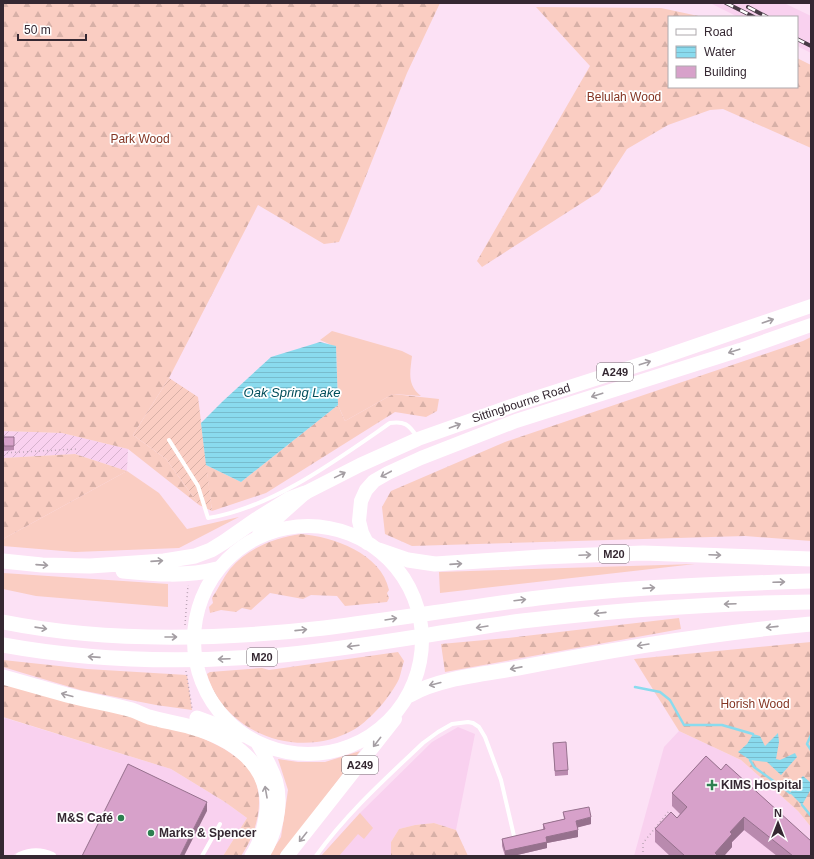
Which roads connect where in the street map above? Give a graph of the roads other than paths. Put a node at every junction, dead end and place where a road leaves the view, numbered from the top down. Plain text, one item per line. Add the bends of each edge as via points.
1 (811, 306) edge
2 (811, 325) edge
3 (418, 439) junction
4 (169, 440) dead end
5 (305, 493) junction
6 (253, 540) junction
7 (373, 546) junction
8 (811, 559) edge
9 (3, 561) edge
10 (90, 566) junction
11 (216, 569) junction
12 (811, 581) edge
13 (811, 602) edge
14 (3, 622) edge
15 (811, 624) edge
16 (3, 646) edge
17 (3, 677) edge
18 (410, 694) junction
19 (132, 710) junction
20 (400, 710) junction
21 (243, 735) junction
22 (258, 744) junction
23 (220, 824) dead end
24 (514, 836) edge
25 (20, 856) edge
26 (52, 856) edge
27 (202, 856) edge
28 (252, 856) edge
29 (262, 856) edge
30 (287, 856) edge
31 (316, 856) edge

3 -> 1 highway, Sittingbourne Road / A249
2 -> 7 highway, Sittingbourne Road / A249 via 516,421 388,473 366,490 361,501 359,521 362,533
3 - 4 lane via 410,426 400,422 390,423 330,465 264,501 208,518 198,486
5 -> 3 highway, Sittingbourne Road / A249
5 - 6 highway, Sittingbourne Road / A249
10 -> 5 highway via 164,561 199,555 224,542 289,499
6 - 7 highway via 276,531 306,528 333,531
6 - 11 highway
7 -> 8 highway, M20 via 408,560 435,564 643,553
7 - 18 highway via 398,568 415,598 420,613 423,650 418,676
9 -> 10 highway
10 - 11 highway via 146,573 189,573
11 - 21 highway via 191,608 194,623 193,676 210,700
14 -> 12 highway, M20 via 62,631 141,637 240,635 324,628 541,597 672,587
13 -> 16 highway, M20 via 594,613 309,652 231,659 114,658
15 -> 18 highway via 728,632 629,647 461,678 425,687
19 -> 17 highway
18 - 20 highway
19 - 21 highway via 193,717
28 -> 19 highway via 265,825 268,803 263,779 253,763 231,744 213,735
20 - 22 highway via 367,735 347,746 327,752 299,755
20 -> 30 highway, A249 via 392,724
21 - 22 highway
22 - 29 highway via 276,782 279,802 275,827
23 - 27 lane
24 - 31 lane via 501,780 482,729 473,723 463,722 446,727 423,743 353,810
25 - 26 street via 35,852

